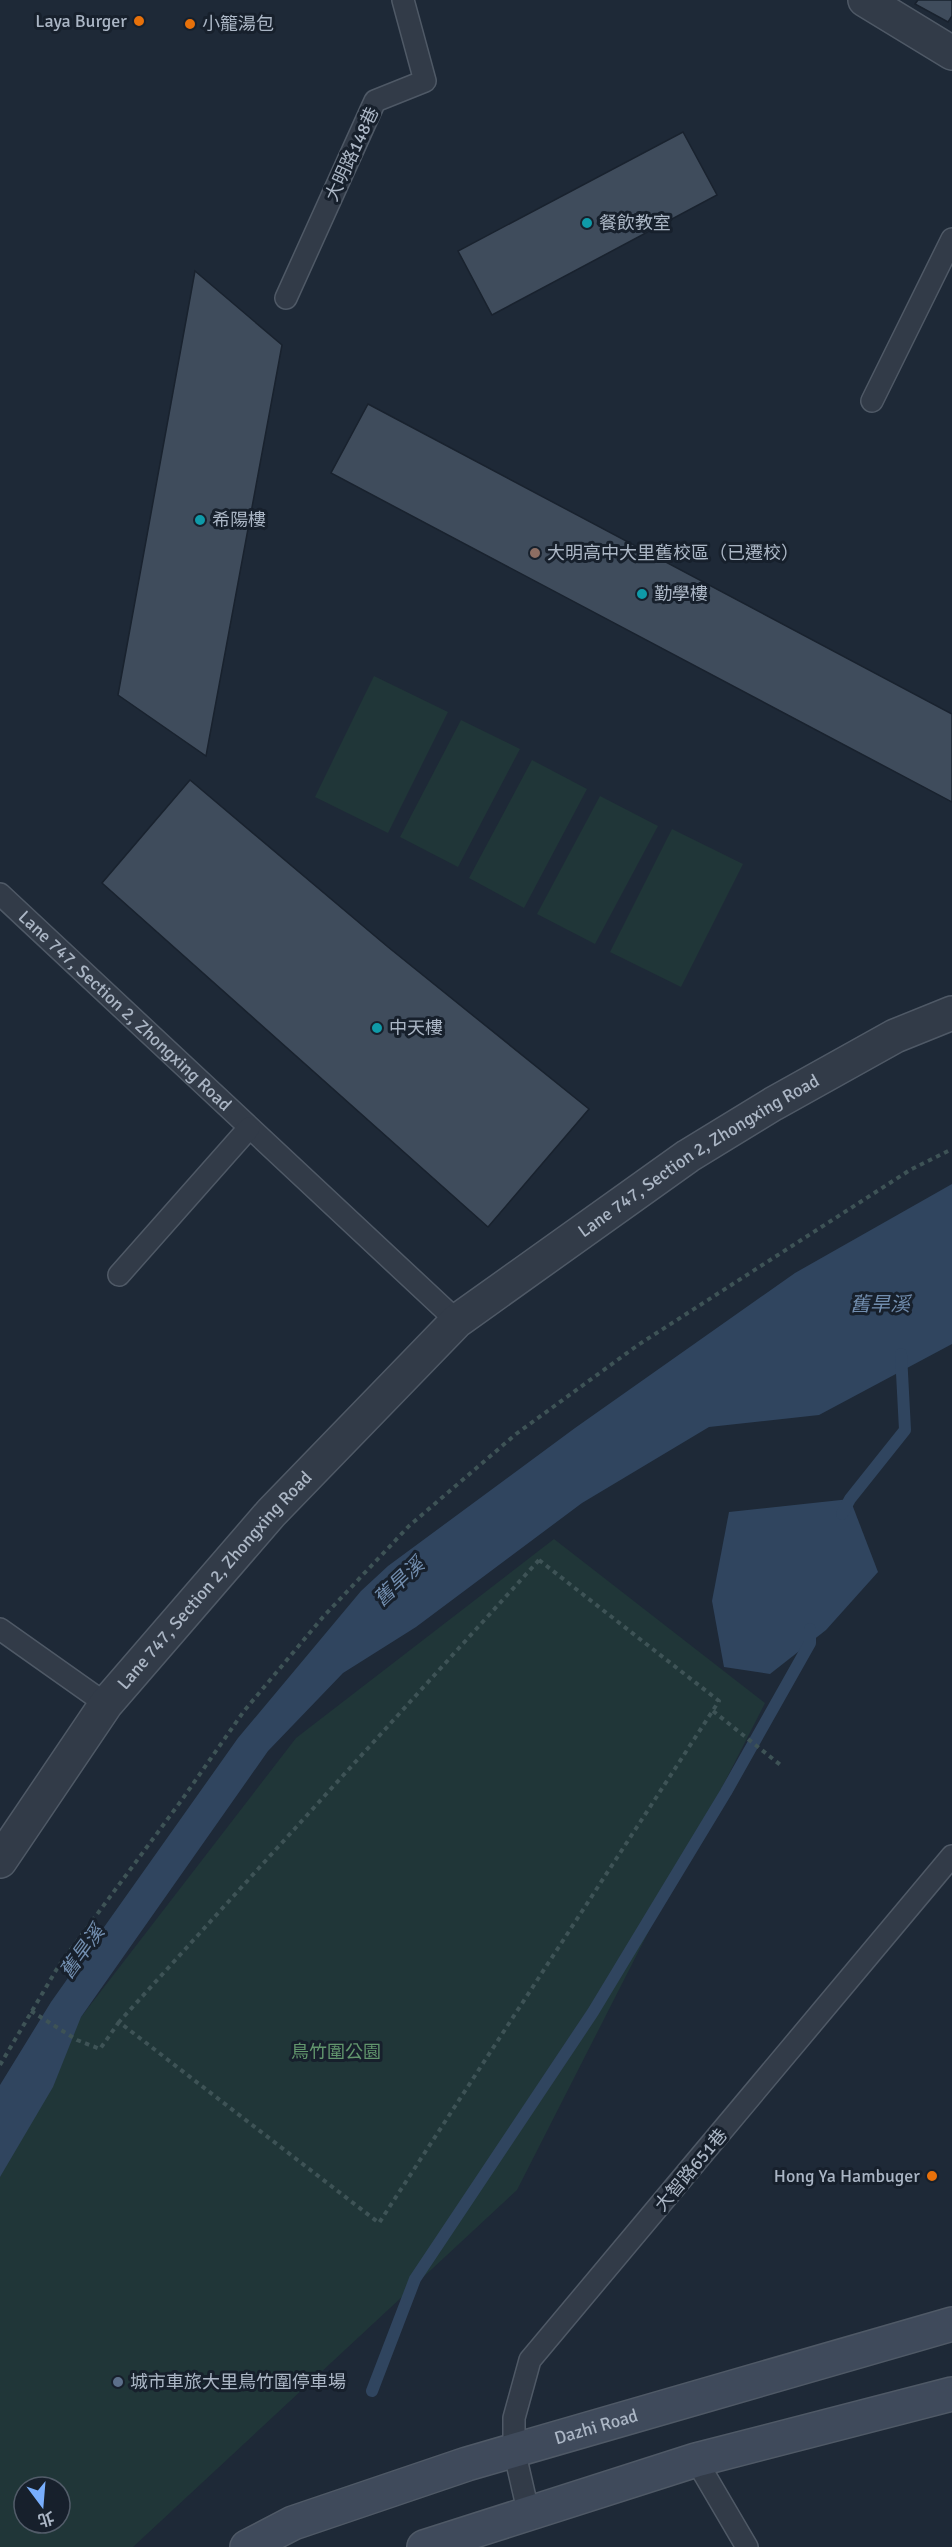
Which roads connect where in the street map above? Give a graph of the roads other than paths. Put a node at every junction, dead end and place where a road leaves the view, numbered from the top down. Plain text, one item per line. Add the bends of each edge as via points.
1 (403, 0) edge
2 (866, 0) edge
3 (952, 53) edge
4 (952, 239) edge
5 (286, 298) dead end
6 (872, 401) dead end
7 (0, 894) edge
8 (952, 1013) edge
9 (249, 1128) junction
10 (120, 1275) dead end
11 (457, 1321) junction
12 (0, 1629) edge
13 (106, 1704) junction
14 (952, 1856) edge
15 (0, 1861) edge
16 (952, 2324) edge
17 (952, 2394) edge
18 (514, 2450) junction
19 (696, 2460) junction
20 (529, 2515) junction
21 (247, 2547) edge
22 (424, 2547) edge
23 (747, 2547) edge

1 - 5 lane, 大明路148巷 via 425,81 375,101
2 - 3 street
4 - 6 lane
7 - 9 lane, Lane 747, Section 2, Zhongxing Road
8 - 11 street, Lane 747, Section 2, Zhongxing Road via 895,1036 685,1151
9 - 10 lane
9 - 11 lane, Lane 747, Section 2, Zhongxing Road
11 - 13 street, Lane 747, Section 2, Zhongxing Road via 271,1513
12 - 13 lane
13 - 15 street, Lane 747, Section 2, Zhongxing Road
14 - 18 lane, 大智路651巷 via 530,2360 514,2418
16 - 18 street, Dazhi Road
17 - 19 street
18 - 20 lane, 大智路651巷
18 - 21 street, Dazhi Road via 293,2523
19 - 20 street
19 - 23 lane
20 - 22 street

